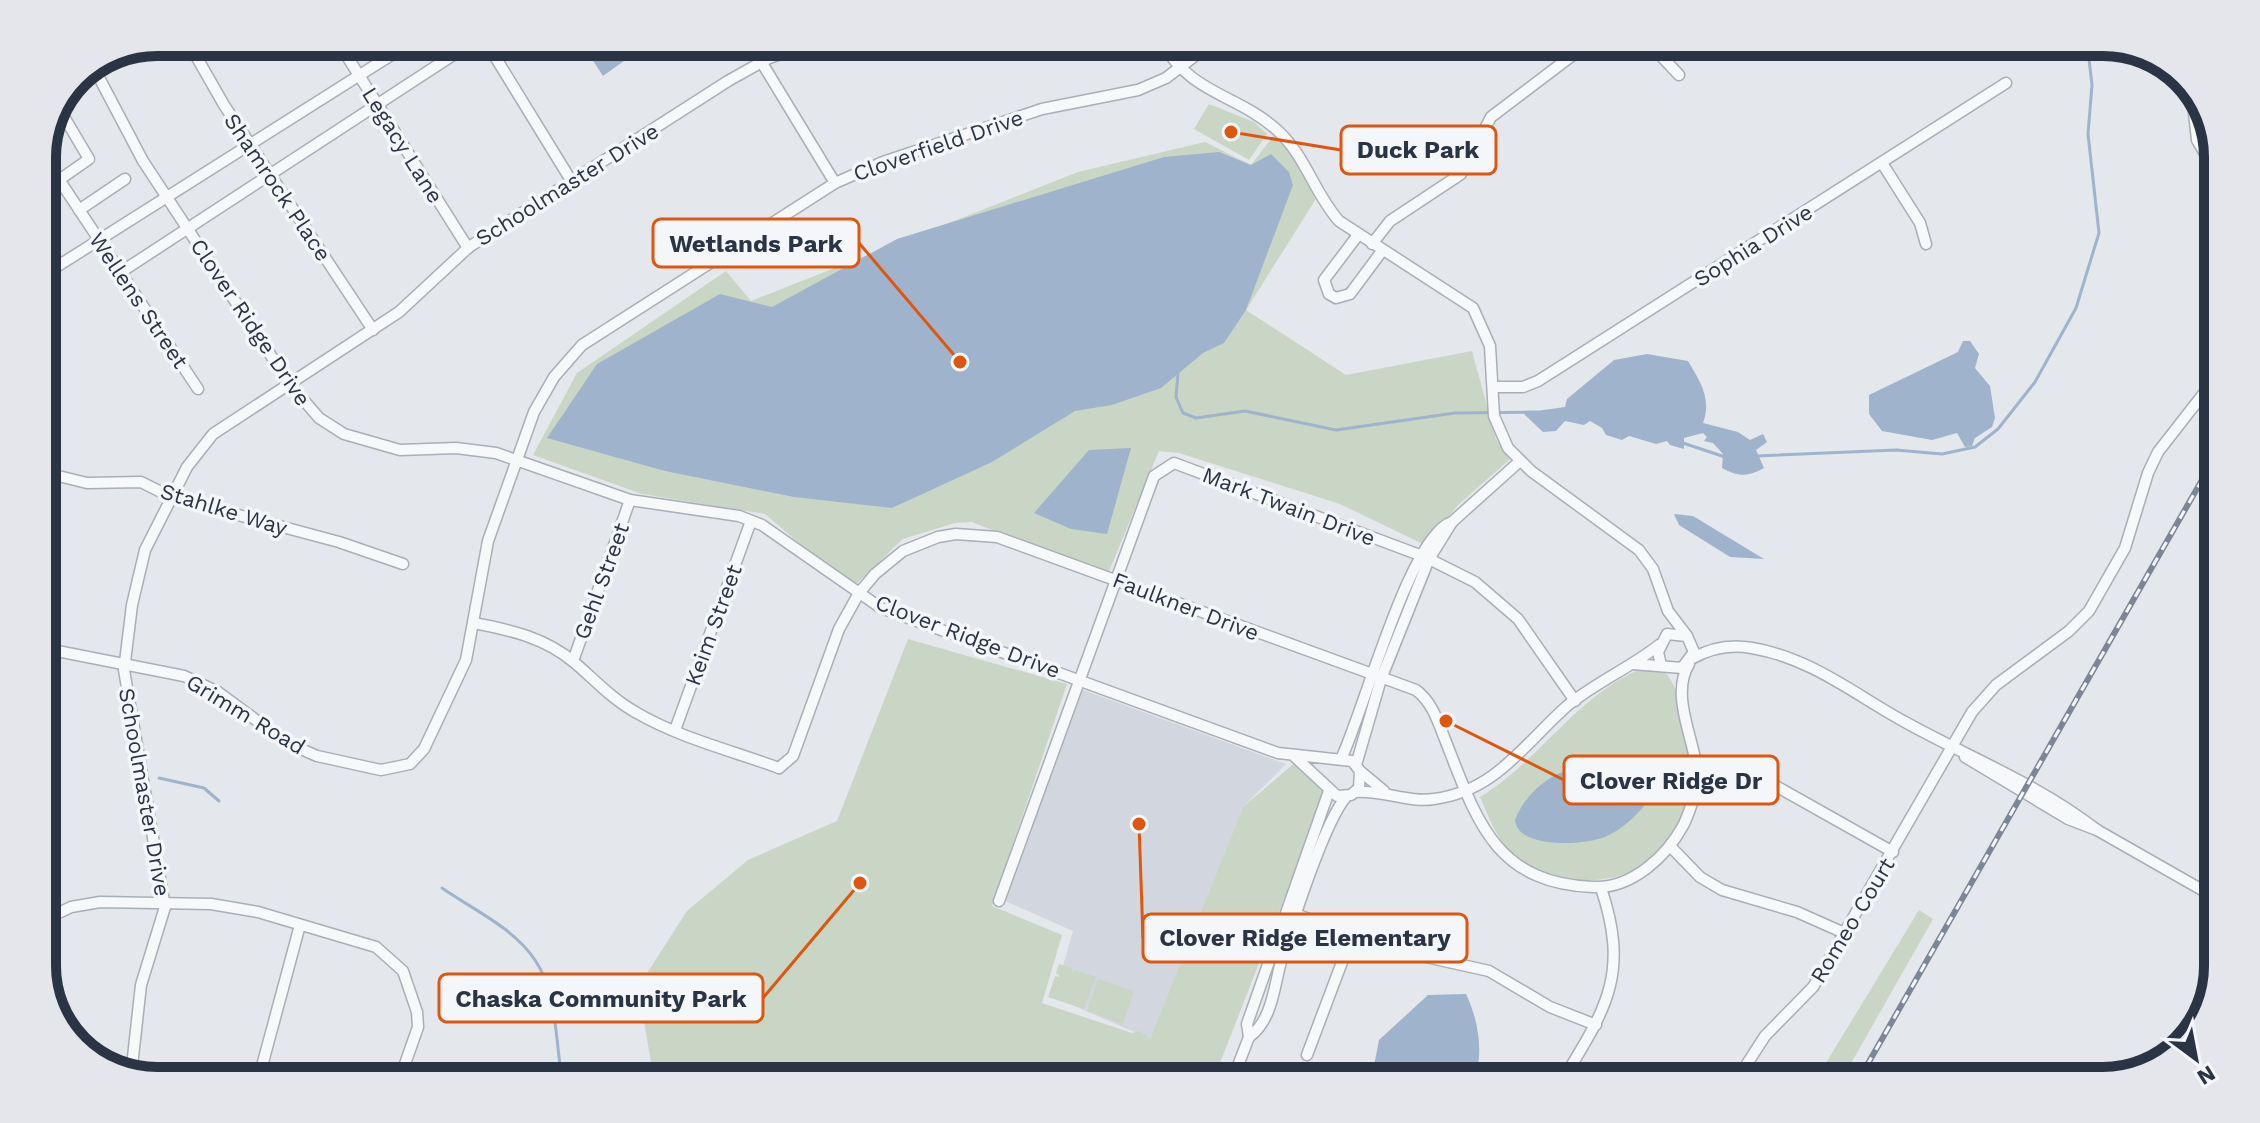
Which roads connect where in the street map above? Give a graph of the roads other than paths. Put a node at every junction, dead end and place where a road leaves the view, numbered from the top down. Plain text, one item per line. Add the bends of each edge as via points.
1 (196, 56) edge
2 (347, 56) edge
3 (390, 56) edge
4 (451, 56) edge
5 (495, 56) edge
6 (781, 56) edge
7 (1172, 56) edge
8 (1195, 56) edge
9 (1572, 56) edge
10 (1661, 56) edge
11 (762, 63) junction
12 (1180, 68) junction
13 (98, 75) edge
14 (359, 75) junction
15 (1679, 75) dead end
16 (2006, 83) dead end
17 (376, 103) junction
18 (2194, 112) edge
19 (64, 117) edge
20 (251, 146) junction
21 (2204, 152) edge
22 (1882, 163) junction
23 (269, 173) junction
24 (125, 179) dead end
25 (60, 181) junction
26 (572, 182) junction
27 (56, 183) edge
28 (835, 183) junction
29 (166, 195) junction
30 (79, 210) junction
31 (188, 228) junction
32 (1358, 235) junction
33 (98, 239) junction
34 (1926, 244) dead end
35 (468, 248) junction
36 (1377, 248) junction
37 (56, 267) edge
38 (121, 272) junction
39 (373, 330) junction
40 (289, 383) junction
41 (1493, 387) junction
42 (198, 389) dead end
43 (2204, 393) edge
44 (518, 460) junction
45 (1520, 461) junction
46 (56, 475) edge
47 (171, 497) junction
48 (630, 500) junction
49 (751, 521) junction
50 (1425, 557) junction
51 (403, 564) dead end
52 (1118, 580) junction
53 (859, 593) junction
54 (1668, 611) junction
55 (474, 623) junction
56 (1689, 639) junction
57 (1661, 642) junction
58 (1720, 647) junction
59 (56, 650) edge
60 (573, 661) junction
61 (1691, 661) junction
62 (125, 662) junction
63 (1631, 664) junction
64 (1664, 666) junction
65 (1377, 677) junction
66 (1079, 678) junction
67 (1682, 693) junction
68 (1575, 701) junction
69 (675, 730) junction
70 (1950, 746) junction
71 (1294, 756) junction
72 (1337, 760) junction
73 (1358, 768) junction
74 (1697, 773) junction
75 (1326, 786) junction
76 (1384, 791) junction
77 (1465, 792) junction
78 (1351, 794) junction
79 (1670, 846) junction
80 (1893, 852) junction
81 (1601, 888) junction
82 (2204, 891) edge
83 (999, 901) dead end
84 (164, 904) junction
85 (1293, 913) junction
86 (56, 914) edge
87 (300, 925) junction
88 (1842, 932) junction
89 (1353, 933) junction
90 (1596, 1025) junction
91 (1307, 1055) dead end
92 (131, 1064) edge
93 (262, 1067) edge
94 (404, 1067) edge
95 (1237, 1067) edge
96 (1570, 1067) edge
97 (1745, 1067) edge

1 - 20 street, Shamrock Place
2 - 14 street, Legacy Lane
3 - 14 street
4 - 17 street
5 - 26 street
6 - 11 street, Schoolmaster Drive
7 - 12 street
8 - 12 street, Cloverfield Drive
9 - 36 street via 1491,117 1461,174 1390,221
10 - 15 street
11 - 26 street, Schoolmaster Drive
11 - 28 street
12 - 28 street, Cloverfield Drive via 1138,90 1042,109
12 - 32 street via 1206,90 1278,130 1301,156 1327,207
13 - 29 street, Clover Ridge Drive
14 - 17 street, Legacy Lane
14 - 20 street
16 - 22 street, Sophia Drive
17 - 23 street
17 - 35 street, Legacy Lane
18 - 21 street
19 - 25 street via 89,159
20 - 23 street, Shamrock Place
20 - 29 street
22 - 34 street via 1920,223
22 - 41 street, Sophia Drive via 1538,381
23 - 31 street
23 - 39 street, Shamrock Place
24 - 30 street
25 - 27 street
25 - 30 street, Wellens Street
26 - 35 street, Schoolmaster Drive
28 - 44 street, Cloverfield Drive via 582,345 543,394
29 - 31 street, Clover Ridge Drive
29 - 33 street
30 - 33 street, Wellens Street
31 - 38 street
31 - 40 street, Clover Ridge Drive
32 - 36 street
32 - 36 street via 1324,280 1329,294 1350,294
33 - 37 street
33 - 38 street, Wellens Street
35 - 39 street, Schoolmaster Drive
36 - 41 street via 1473,308 1490,346
38 - 42 street, Wellens Street
39 - 40 street, Schoolmaster Drive
40 - 44 street, Clover Ridge Drive via 319,418 360,441 400,450 475,449
40 - 47 street, Schoolmaster Drive via 213,434
41 - 45 street via 1494,416
43 - 70 street, Romeo Court via 2158,452 2125,548 2089,611 1996,685
44 - 48 street, Clover Ridge Drive
44 - 55 street, Grimm Road via 488,541
45 - 50 street via 1452,522
45 - 54 street via 1639,550 1658,579
46 - 47 street, Stahlke Way via 87,483 141,482
47 - 51 street, Stahlke Way
47 - 62 street, Schoolmaster Drive via 142,561
48 - 49 street, Clover Ridge Drive
48 - 60 street, Gehl Street
49 - 53 street, Clover Ridge Drive
49 - 69 street, Keim Street
50 - 52 street, Mark Twain Drive via 1174,463 1154,476
50 - 65 street
50 - 68 street, Mark Twain Drive via 1475,582 1518,619
52 - 53 street, Faulkner Drive via 997,537 956,534 903,551
52 - 65 street, Faulkner Drive
52 - 66 street
53 - 66 street, Clover Ridge Drive via 881,608
53 - 69 street, Faulkner Drive via 839,629 793,756 781,773
54 - 56 street
54 - 57 street
55 - 60 street via 527,635
55 - 62 street, Grimm Road via 466,660 424,749 410,764 392,771 303,750 200,682
56 - 57 street via 1673,632
56 - 58 street
56 - 61 street
57 - 63 street
57 - 64 street
58 - 61 street
58 - 70 street via 1793,658
59 - 62 street, Grimm Road
60 - 69 street via 625,706
61 - 64 street via 1674,670
61 - 67 street
62 - 84 street, Schoolmaster Drive
63 - 64 street
63 - 68 street
64 - 67 street
65 - 72 street
65 - 73 street
65 - 77 street, Faulkner Drive via 1416,690 1428,702
66 - 71 street, Clover Ridge Drive
66 - 83 street
67 - 74 street
68 - 77 street via 1508,767
70 - 80 street, Romeo Court
70 - 82 street via 1984,760
71 - 72 street, Clover Ridge Drive
71 - 75 street, Clover Ridge Drive
72 - 73 street
72 - 75 street via 1326,770
73 - 76 street
73 - 78 street via 1361,782
74 - 79 street via 1690,811
74 - 80 street via 1758,776
75 - 78 street
75 - 85 street
76 - 77 street via 1433,800
76 - 78 street
77 - 81 street via 1477,821 1508,860 1549,882
78 - 85 street via 1332,821
79 - 81 street via 1638,874
79 - 88 street via 1700,877 1722,890 1797,912
80 - 88 street, Romeo Court
81 - 90 street via 1615,966
84 - 86 street via 100,902
84 - 87 street via 234,907
84 - 92 street, Schoolmaster Drive via 141,985
85 - 89 street
85 - 95 street via 1247,1024 1249,1037
87 - 93 street
87 - 94 street via 376,947 403,971 418,1027
88 - 97 street, Romeo Court via 1805,999 1765,1036
89 - 90 street via 1411,954 1489,971 1550,1007
89 - 91 street
90 - 96 street

